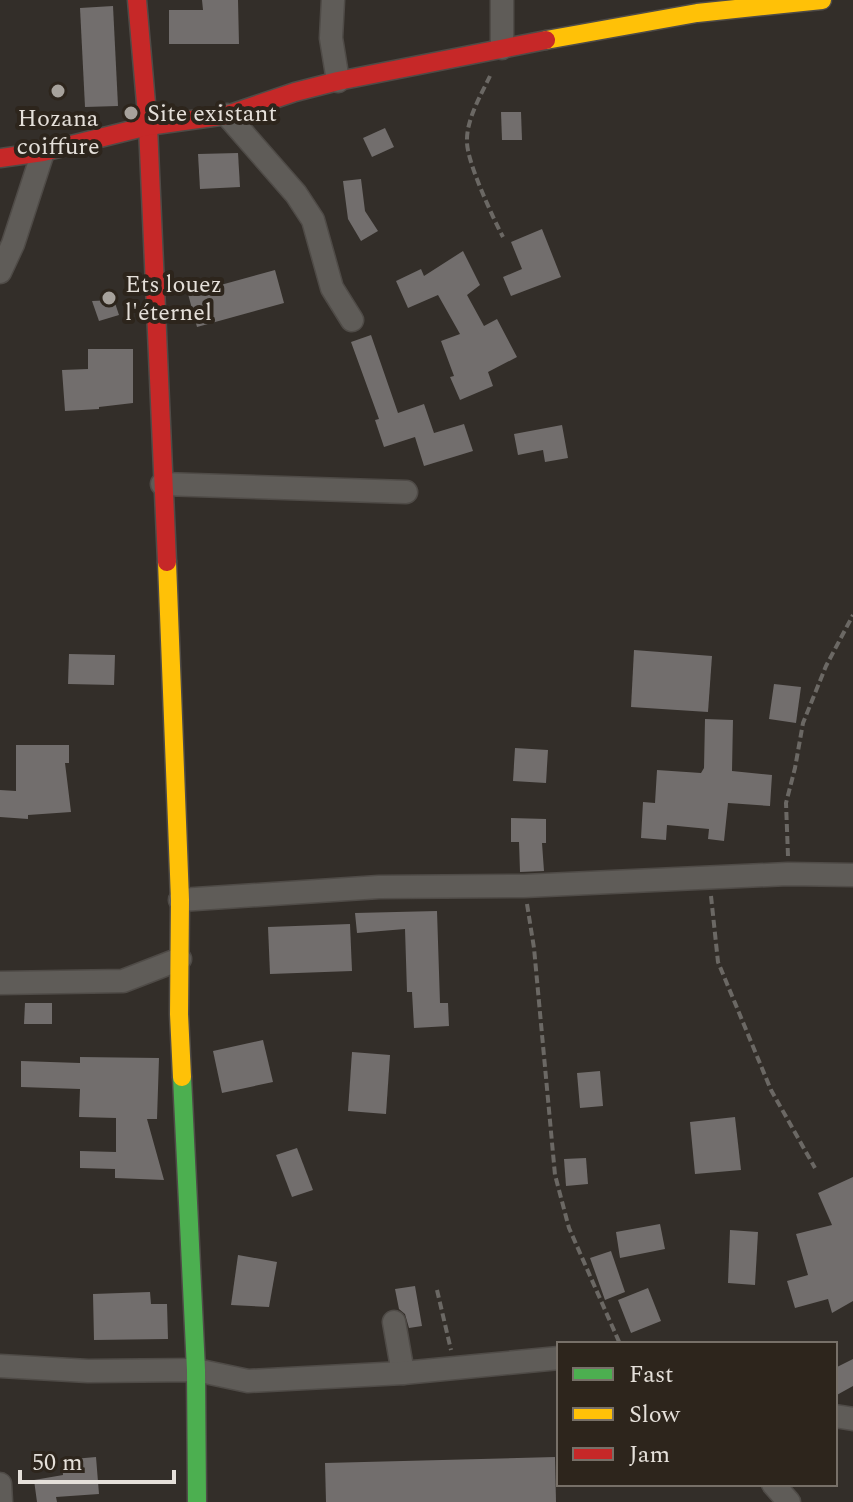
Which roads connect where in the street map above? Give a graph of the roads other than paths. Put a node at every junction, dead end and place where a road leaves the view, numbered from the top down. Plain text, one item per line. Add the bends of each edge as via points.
1 (137, 0) edge
2 (333, 0) edge
3 (502, 0) edge
4 (822, 0) edge
5 (502, 48) junction
6 (338, 81) junction
7 (227, 115) junction
8 (148, 126) junction
9 (43, 152) junction
10 (0, 158) edge
11 (0, 272) edge
12 (352, 320) dead end
13 (162, 484) junction
14 (406, 492) dead end
15 (853, 875) edge
16 (180, 900) junction
17 (180, 959) junction
18 (0, 983) edge
19 (394, 1322) dead end
20 (557, 1358) edge
21 (0, 1366) edge
22 (196, 1370) junction
23 (403, 1373) junction
24 (0, 1484) edge
25 (775, 1486) edge
26 (1, 1502) edge
27 (197, 1502) edge
28 (789, 1502) edge

1 - 8 street
2 - 6 street via 331,38
3 - 5 street
4 - 5 street via 697,13
5 - 6 street
6 - 7 street
7 - 8 street
7 - 12 street via 313,220 332,288
8 - 9 street
8 - 13 street
9 - 10 street
9 - 11 street
13 - 14 street
13 - 16 street
15 - 16 street via 379,887
16 - 17 street
17 - 18 street via 123,981
17 - 22 street
19 - 23 street
20 - 23 street
21 - 22 street
22 - 23 street via 248,1381
22 - 27 street
24 - 26 street
25 - 28 street

